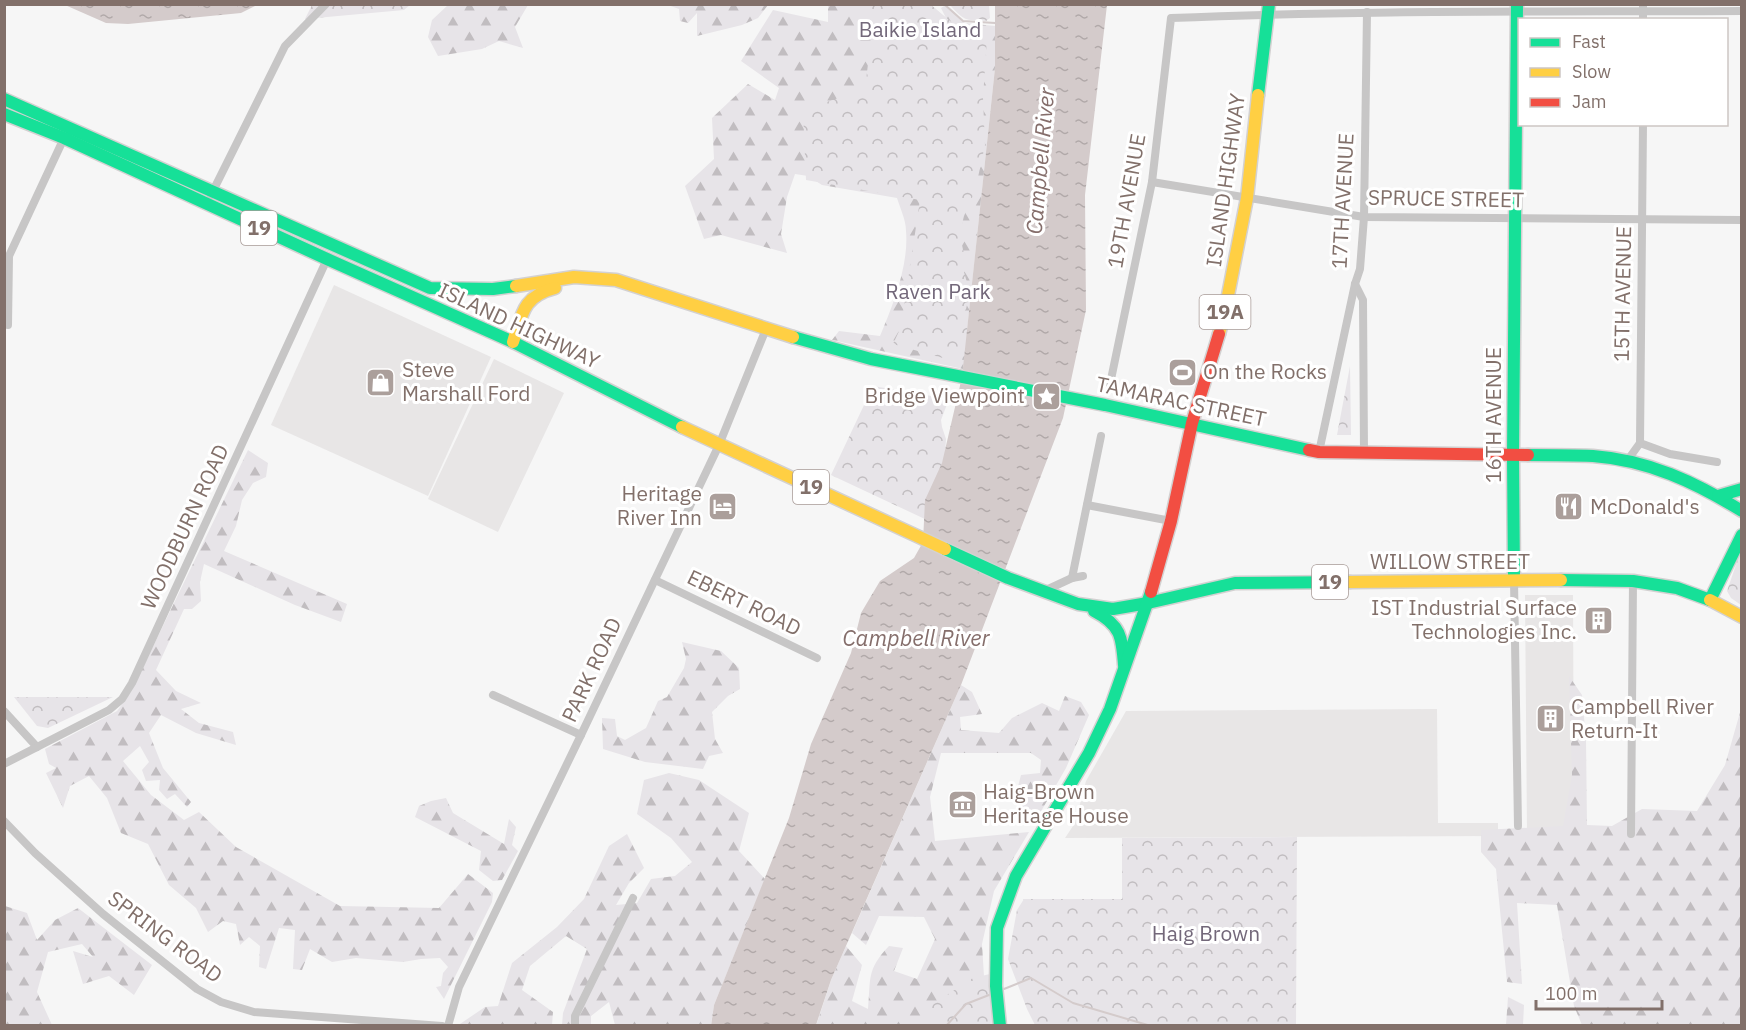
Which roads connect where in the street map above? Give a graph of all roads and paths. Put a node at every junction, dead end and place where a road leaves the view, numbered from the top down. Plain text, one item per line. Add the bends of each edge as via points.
1 (326, 4) edge
2 (1517, 8) edge
3 (1269, 9) edge
4 (1742, 10) edge
5 (1367, 12) junction
6 (1643, 12) edge
7 (4, 99) edge
8 (4, 114) edge
9 (1643, 126) edge
10 (64, 138) junction
11 (1152, 182) junction
12 (213, 191) junction
13 (1247, 198) junction
14 (206, 204) junction
15 (1364, 217) junction
16 (1515, 218) junction
17 (1642, 219) junction
18 (1742, 220) edge
19 (334, 246) junction
20 (327, 260) junction
21 (616, 280) junction
22 (1355, 284) junction
23 (8, 325) dead end
24 (766, 329) junction
25 (513, 342) junction
26 (1109, 389) dead end
27 (1192, 423) junction
28 (1101, 436) dead end
29 (1640, 443) junction
30 (719, 445) junction
31 (1319, 452) junction
32 (1364, 453) junction
33 (1513, 455) junction
34 (1628, 461) junction
35 (1716, 462) dead end
36 (1742, 489) edge
37 (1718, 496) junction
38 (1087, 505) junction
39 (1742, 511) edge
40 (1172, 521) junction
41 (1742, 535) edge
42 (1083, 576) dead end
43 (1072, 578) junction
44 (655, 580) junction
45 (1013, 580) joint
46 (1514, 580) junction
47 (1633, 581) junction
48 (1044, 592) junction
49 (1710, 600) junction
50 (1148, 603) junction
51 (1078, 604) junction
52 (1742, 617) edge
53 (817, 658) dead end
54 (1125, 668) junction
55 (493, 695) dead end
56 (4, 711) edge
57 (581, 735) junction
58 (37, 747) junction
59 (4, 764) edge
60 (4, 821) edge
61 (1518, 826) dead end
62 (1631, 834) dead end
63 (633, 898) dead end
64 (999, 1008) junction
65 (442, 1026) edge
66 (448, 1026) edge
67 (575, 1026) edge
68 (1000, 1026) edge
69 (1008, 1026) edge

1 - 12 street via 285,46
2 - 5 street
2 - 6 street
2 - 16 main road, 16TH AVENUE
3 - 5 street
3 - 11 street, 19TH AVENUE via 1170,18
3 - 13 main road, ISLAND HIGHWAY / 19A
4 - 6 street
5 - 15 street, 17TH AVENUE
7 - 12 main road, ISLAND HIGHWAY / 19
8 - 10 main road, ISLAND HIGHWAY / 19
9 - 17 street, 15TH AVENUE
10 - 14 main road, ISLAND HIGHWAY / 19
10 - 23 street via 9,256
11 - 13 street, SPRUCE STREET
11 - 26 street, 19TH AVENUE
12 - 14 street
12 - 19 main road, ISLAND HIGHWAY / 19
13 - 15 street, SPRUCE STREET
13 - 27 main road, ISLAND HIGHWAY / 19A via 1224,316
14 - 20 main road, ISLAND HIGHWAY / 19
15 - 16 street, SPRUCE STREET
15 - 22 street, 17TH AVENUE
16 - 17 street, SPRUCE STREET
16 - 33 main road, 16TH AVENUE
17 - 18 street, SPRUCE STREET
17 - 29 street, 15TH AVENUE
19 - 20 street, WOODBURN ROAD
19 - 21 main road, ISLAND HIGHWAY / 19 via 430,288 494,290 574,278
20 - 25 main road, ISLAND HIGHWAY / 19
20 - 58 street, WOODBURN ROAD via 132,683 109,710
21 - 24 main road, TAMARAC STREET / 19
21 - 25 main road via 541,290 527,301
22 - 31 street, 17TH AVENUE
22 - 32 street, 17TH AVENUE via 1362,300
24 - 27 main road, TAMARAC STREET / 19 via 871,359
24 - 30 street, PARK ROAD
25 - 30 main road, ISLAND HIGHWAY / 19
27 - 31 main road, TAMARAC STREET / 19
27 - 40 main road, ISLAND HIGHWAY / 19A
28 - 38 street
29 - 34 street
29 - 35 street via 1670,454
30 - 44 street, PARK ROAD
30 - 45 main road, ISLAND HIGHWAY / 19
31 - 32 main road, TAMARAC STREET / 19
32 - 33 main road, TAMARAC STREET / 19
33 - 34 main road, TAMARAC STREET / 19 via 1593,456
33 - 46 main road, 16TH AVENUE
34 - 37 main road, TAMARAC STREET / 19 via 1667,471
36 - 37 main road
37 - 39 main road, TAMARAC STREET / 19
38 - 40 street
38 - 43 street
40 - 50 main road, ISLAND HIGHWAY / 19A
41 - 49 main road
42 - 43 street
43 - 48 street
44 - 53 street, EBERT ROAD
44 - 57 street, PARK ROAD
45 - 48 main road, WILLOW STREET / 19
46 - 47 main road, WILLOW STREET / 19
46 - 50 main road, WILLOW STREET / 19 via 1235,583
46 - 61 street, 16TH AVENUE
47 - 49 main road, WILLOW STREET / 19 via 1677,588
47 - 62 street
48 - 51 main road, WILLOW STREET / 19
49 - 52 main road, 19
50 - 51 main road, WILLOW STREET / 19 via 1113,609
50 - 54 main road, ISLAND HIGHWAY
51 - 54 main road via 1109,618 1122,635
54 - 64 main road, ISLAND HIGHWAY via 1089,753 1016,876 997,928
55 - 57 street
56 - 58 street
57 - 66 street, PARK ROAD via 459,987
58 - 59 street, WOODBURN ROAD
60 - 65 street, SPRING ROAD via 103,914 197,988 221,1002 254,1012
63 - 67 street via 575,1016
64 - 68 main road, ISLAND HIGHWAY
64 - 69 street

